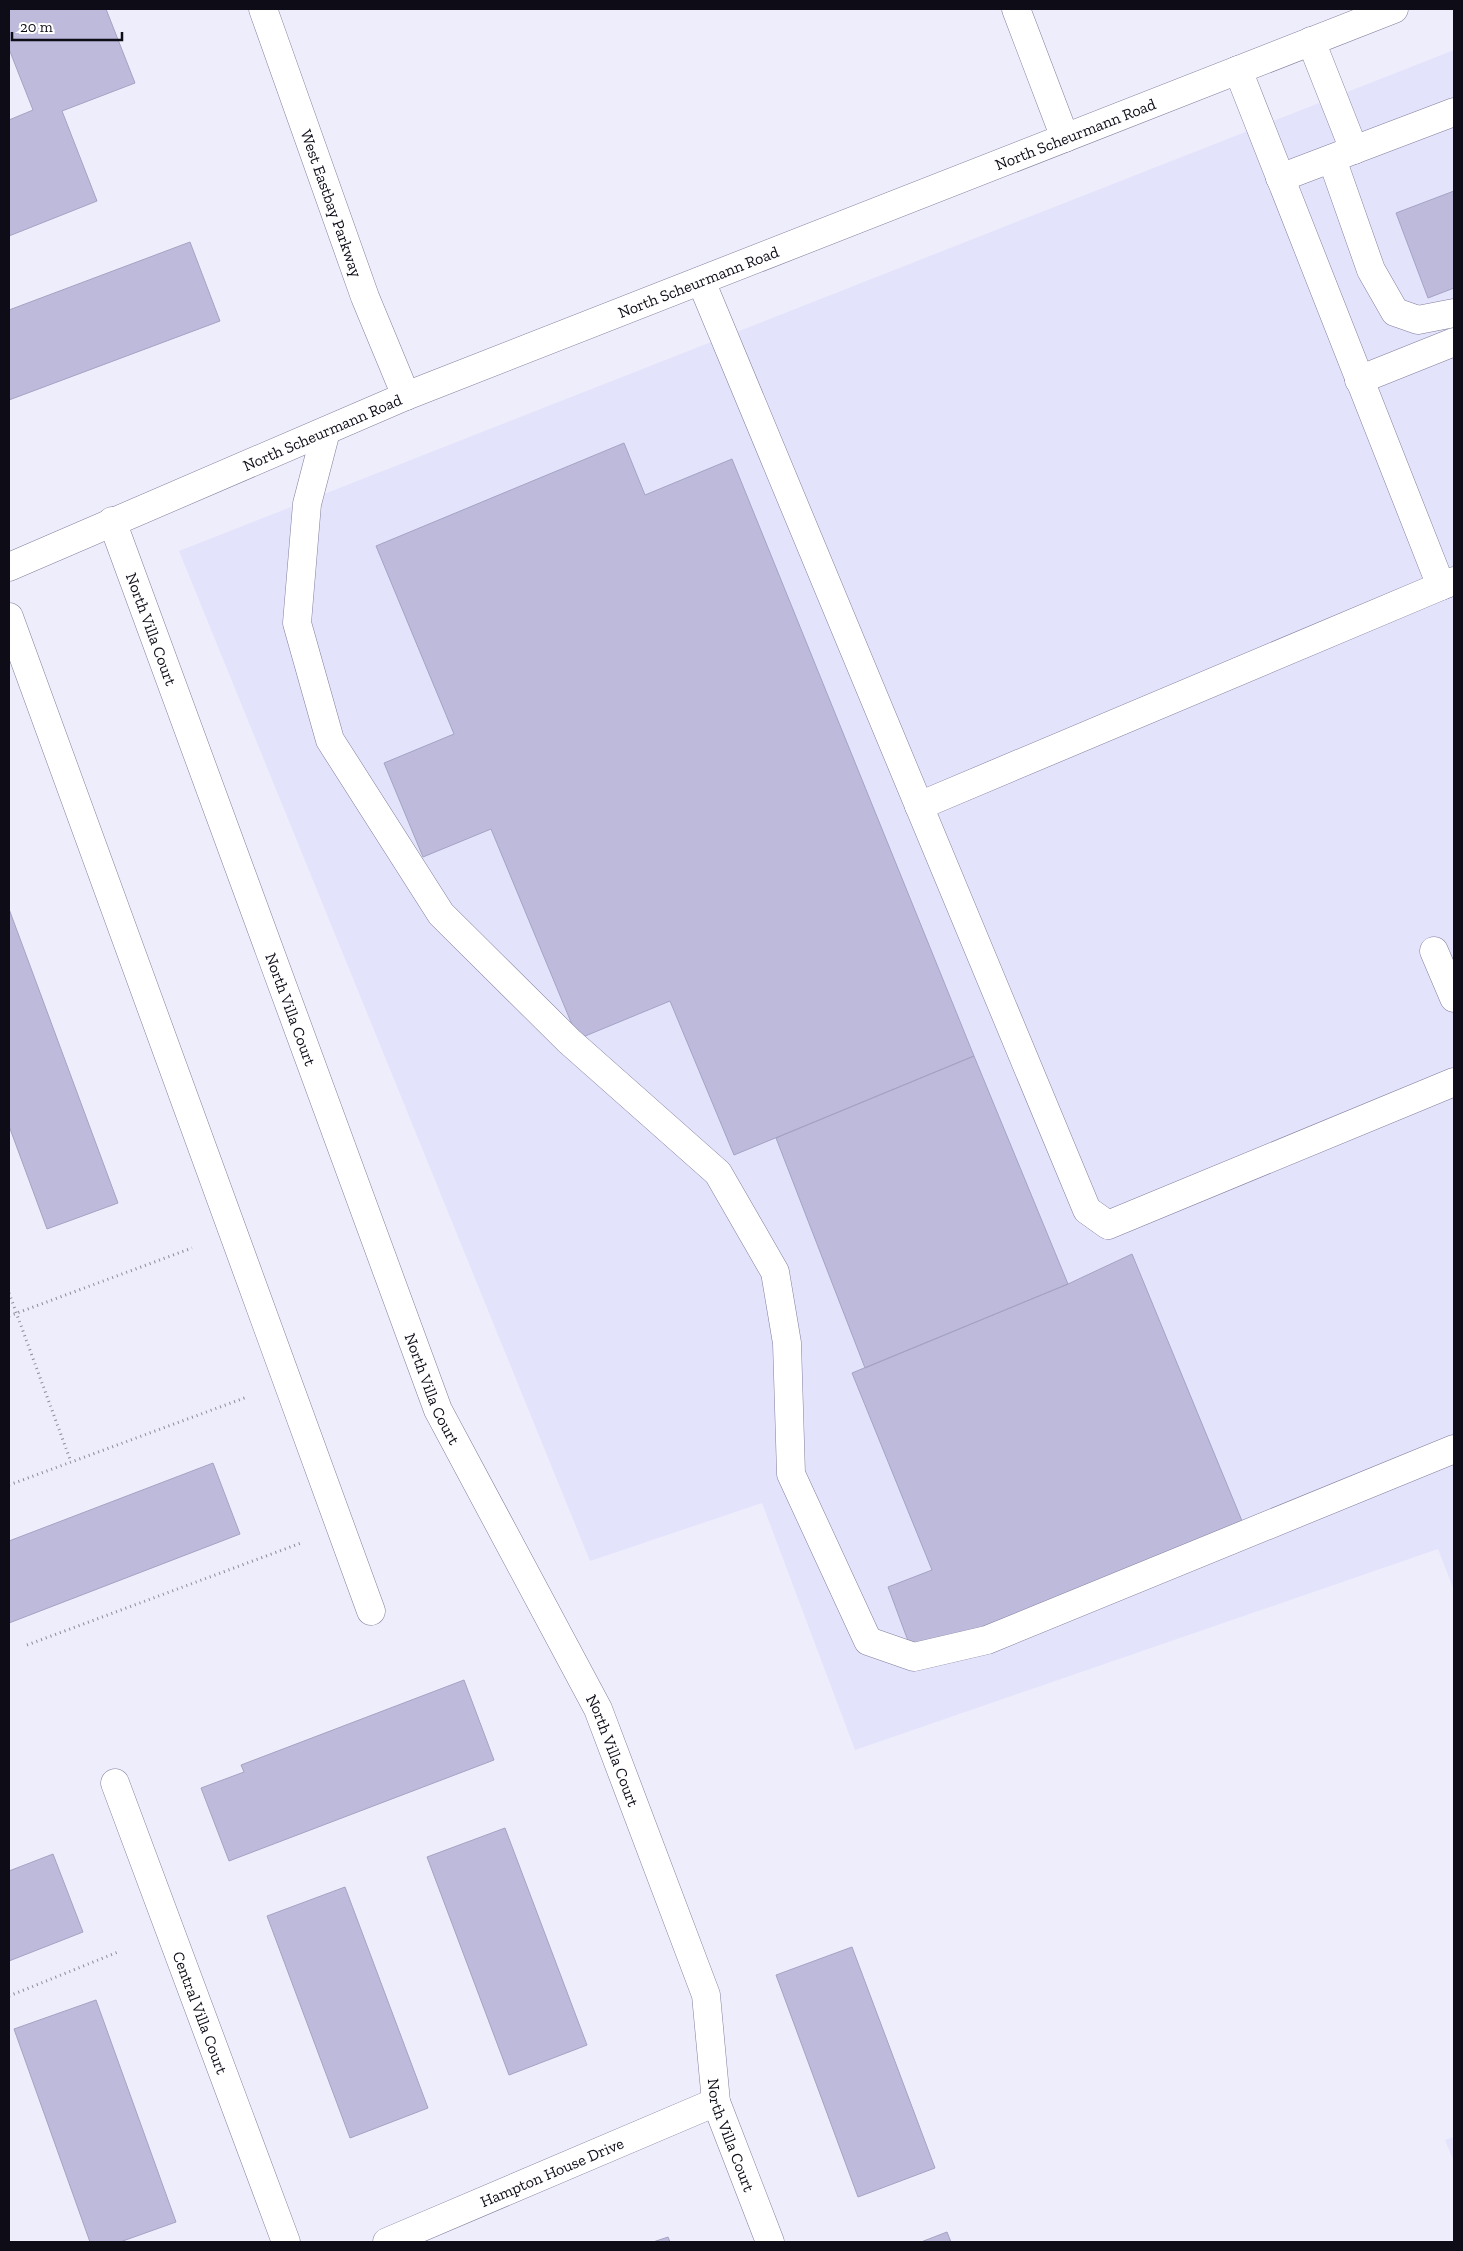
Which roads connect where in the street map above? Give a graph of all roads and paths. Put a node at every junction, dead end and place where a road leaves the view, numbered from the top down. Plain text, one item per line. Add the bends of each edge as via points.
1 (263, 9) edge
2 (1016, 9) edge
3 (1394, 9) edge
4 (1311, 41) junction
5 (1238, 70) junction
6 (1454, 112) edge
7 (1065, 138) junction
8 (1343, 154) junction
9 (1280, 178) junction
10 (701, 281) junction
11 (1454, 313) edge
12 (1454, 342) edge
13 (1359, 380) junction
14 (406, 396) junction
15 (326, 431) junction
16 (112, 521) junction
17 (9, 567) edge
18 (1448, 583) edge
19 (9, 617) edge
20 (919, 806) junction
21 (1434, 951) dead end
22 (1454, 998) edge
23 (1454, 1082) edge
24 (192, 1248) dead end
25 (9, 1293) edge
26 (16, 1313) junction
27 (9, 1316) edge
28 (247, 1397) dead end
29 (1454, 1449) edge
30 (71, 1462) junction
31 (9, 1485) edge
32 (300, 1543) dead end
33 (371, 1612) dead end
34 (27, 1645) dead end
35 (115, 1784) dead end
36 (118, 1952) dead end
37 (9, 1996) edge
38 (716, 2102) junction
39 (286, 2242) edge
40 (386, 2242) edge
41 (770, 2242) edge

1 - 14 street, West Eastbay Parkway via 365,297
2 - 7 street
3 - 4 street, North Scheurmann Road
4 - 5 street, North Scheurmann Road
4 - 8 street
5 - 7 street, North Scheurmann Road
5 - 9 street
6 - 8 street
7 - 10 street, North Scheurmann Road
8 - 9 street
8 - 11 street via 1372,270 1395,312 1418,320
9 - 13 street
10 - 14 street, North Scheurmann Road
10 - 20 street
12 - 13 street
13 - 18 street
14 - 15 street, North Scheurmann Road
15 - 16 street, North Scheurmann Road
15 - 29 street via 307,504 298,622 330,740 441,914 569,1042 718,1173 775,1272 787,1344 791,1474 868,1641 914,1657 987,1640
16 - 17 street, North Scheurmann Road
16 - 38 street, North Villa Court via 438,1410 598,1709 706,1995
18 - 20 street
19 - 33 street
20 - 23 street via 1087,1210 1108,1225
21 - 22 street
24 - 26 path
25 - 26 path
26 - 27 path
26 - 30 path
28 - 30 path
30 - 31 path
32 - 34 path
35 - 39 street, Central Villa Court
36 - 37 path
38 - 40 street, Hampton House Drive
38 - 41 street, North Villa Court

